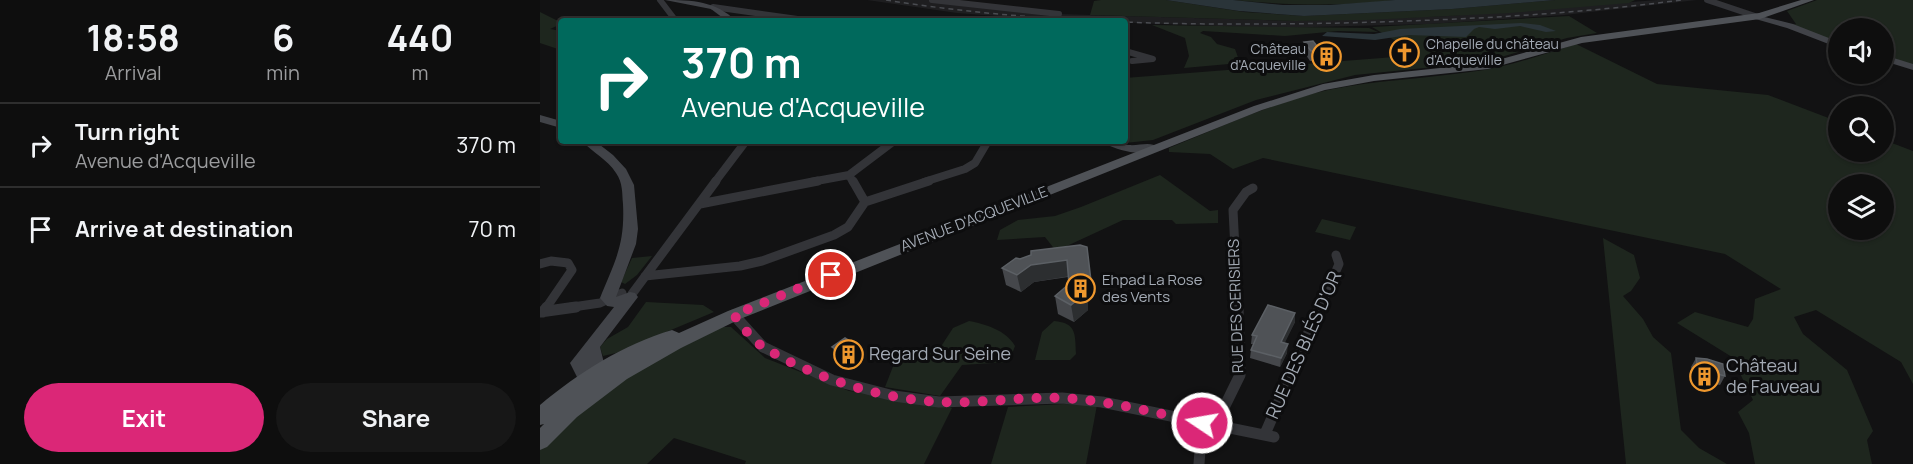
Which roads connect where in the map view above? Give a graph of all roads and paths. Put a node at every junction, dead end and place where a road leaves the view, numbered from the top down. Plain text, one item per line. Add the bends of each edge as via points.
1 (660, 0) edge
2 (669, 0) edge
3 (932, 0) edge
4 (1707, 0) edge
5 (1804, 0) edge
6 (1810, 0) edge
7 (713, 7) junction
8 (1757, 16) junction
9 (1056, 17) edge
10 (674, 18) edge
11 (728, 18) edge
12 (791, 18) edge
13 (1828, 41) edge
14 (1128, 52) edge
15 (1137, 54) junction
16 (1128, 61) edge
17 (1894, 61) edge
18 (1913, 67) edge
19 (540, 118) edge
20 (558, 125) edge
21 (1215, 125) junction
22 (592, 144) edge
23 (745, 144) edge
24 (890, 144) edge
25 (986, 144) edge
26 (1111, 149) edge
27 (1131, 156) junction
28 (849, 175) junction
29 (1059, 186) junction
30 (1253, 188) dead end
31 (865, 202) junction
32 (700, 204) junction
33 (1336, 255) dead end
34 (540, 264) edge
35 (626, 291) junction
36 (541, 312) edge
37 (734, 315) junction
38 (594, 373) junction
39 (616, 376) junction
40 (1208, 424) junction
41 (543, 430) edge
42 (1199, 464) edge

1 - 10 street
2 - 7 street
3 - 9 street
4 - 8 street
5 - 8 main road
6 - 8 main road
7 - 11 street
7 - 12 street
8 - 13 street
8 - 21 main road via 1581,40 1488,66 1335,85 1278,100
14 - 15 street
15 - 16 street via 1139,58
15 - 16 street via 1153,59
17 - 18 street
19 - 20 street
21 - 27 main road
21 - 27 main road, AVENUE D'ACQUEVILLE
22 - 35 street via 610,158 628,185 631,229
23 - 32 street
24 - 28 street
25 - 31 street via 975,163 965,169
26 - 27 main road, AVENUE D'ACQUEVILLE
26 - 27 street
26 - 29 main road, AVENUE D'ACQUEVILLE
27 - 29 main road
28 - 31 street
28 - 32 street
29 - 37 main road, AVENUE D'ACQUEVILLE
30 - 40 street, RUE DES CERISIERS via 1233,210 1240,375 1223,413
31 - 35 street via 848,227 834,235 762,261
32 - 35 street
33 - 40 street, RUE DES BLÉS D'OR via 1339,264 1269,436
34 - 36 street via 568,263 572,270
35 - 36 street
35 - 38 street via 578,363 584,374
37 - 38 main road via 642,347
37 - 39 main road
37 - 40 street via 763,347 780,356 832,380 894,396 939,402 1070,399 1111,403
38 - 39 main road
38 - 41 main road via 594,386
39 - 41 main road
40 - 42 street

